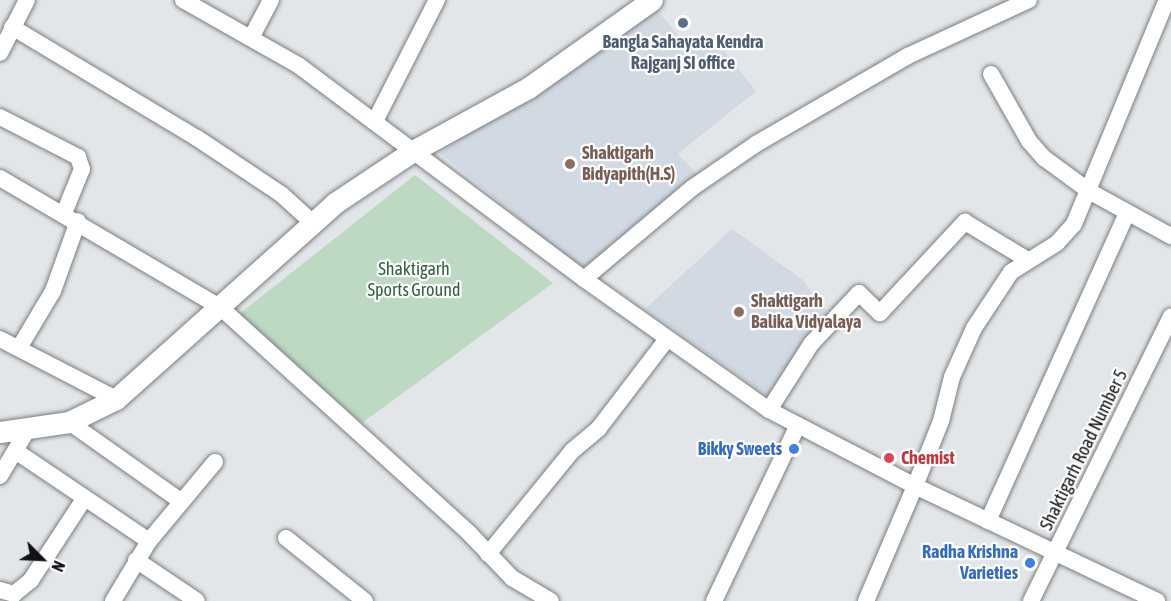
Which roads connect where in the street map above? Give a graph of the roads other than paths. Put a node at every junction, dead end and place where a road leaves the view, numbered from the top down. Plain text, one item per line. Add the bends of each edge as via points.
1 (27, 0) edge
2 (183, 0) edge
3 (271, 0) edge
4 (437, 0) edge
5 (1029, 0) edge
6 (1167, 0) edge
7 (644, 3) edge
8 (12, 27) junction
9 (252, 36) junction
10 (0, 53) edge
11 (991, 74) dead end
12 (0, 117) edge
13 (375, 121) junction
14 (413, 152) junction
15 (0, 178) edge
16 (1089, 191) junction
17 (1126, 213) junction
18 (71, 217) junction
19 (314, 224) junction
20 (1171, 236) edge
21 (1026, 259) junction
22 (584, 279) junction
23 (220, 307) junction
24 (1171, 317) edge
25 (0, 339) edge
26 (667, 339) junction
27 (19, 348) junction
28 (116, 399) junction
29 (769, 410) junction
30 (69, 422) junction
31 (797, 427) junction
32 (28, 429) junction
33 (0, 432) edge
34 (17, 452) junction
35 (215, 462) dead end
36 (0, 476) edge
37 (915, 486) junction
38 (84, 499) junction
39 (182, 502) junction
40 (988, 521) junction
41 (286, 538) dead end
42 (149, 541) junction
43 (1055, 553) junction
44 (488, 554) junction
45 (136, 560) junction
46 (0, 590) edge
47 (113, 601) edge
48 (198, 601) edge
49 (365, 601) edge
50 (551, 601) edge
51 (714, 601) edge
52 (866, 601) edge
53 (1031, 601) edge
54 (1157, 601) edge

1 - 8 street
2 - 9 street
3 - 9 street
4 - 13 street
5 - 22 street via 908,56 756,144 692,188
6 - 16 street
7 - 14 street via 528,88
8 - 10 street
8 - 19 street via 197,138 281,194
9 - 13 street
11 - 16 street via 1029,141 1044,158
12 - 18 street via 78,157 82,169
13 - 14 street
14 - 19 street via 335,203
14 - 22 street
15 - 18 street
16 - 17 street
16 - 21 street via 1066,234
17 - 20 street
17 - 40 street
18 - 23 street
18 - 27 street via 56,284
19 - 23 street
21 - 29 street via 965,222 880,313 859,293 851,300 811,344
21 - 37 street via 999,287 974,328 952,377 941,421
22 - 26 street
23 - 28 street
23 - 44 street
24 - 43 street, Shaktigarh Road Number 5
25 - 27 street
26 - 29 street
26 - 44 street via 599,428 572,451
27 - 28 street
28 - 30 street
29 - 31 street
30 - 32 street
30 - 39 street
31 - 37 street
31 - 51 street
32 - 33 street
32 - 34 street
34 - 36 street
34 - 38 street
35 - 39 street
37 - 40 street
37 - 52 street
38 - 42 street
38 - 46 street via 31,580 14,594
39 - 42 street
40 - 43 street
41 - 49 street
42 - 45 street
43 - 53 street, Shaktigarh Road Number 5
43 - 54 street
44 - 50 street via 512,578
45 - 47 street
45 - 48 street

